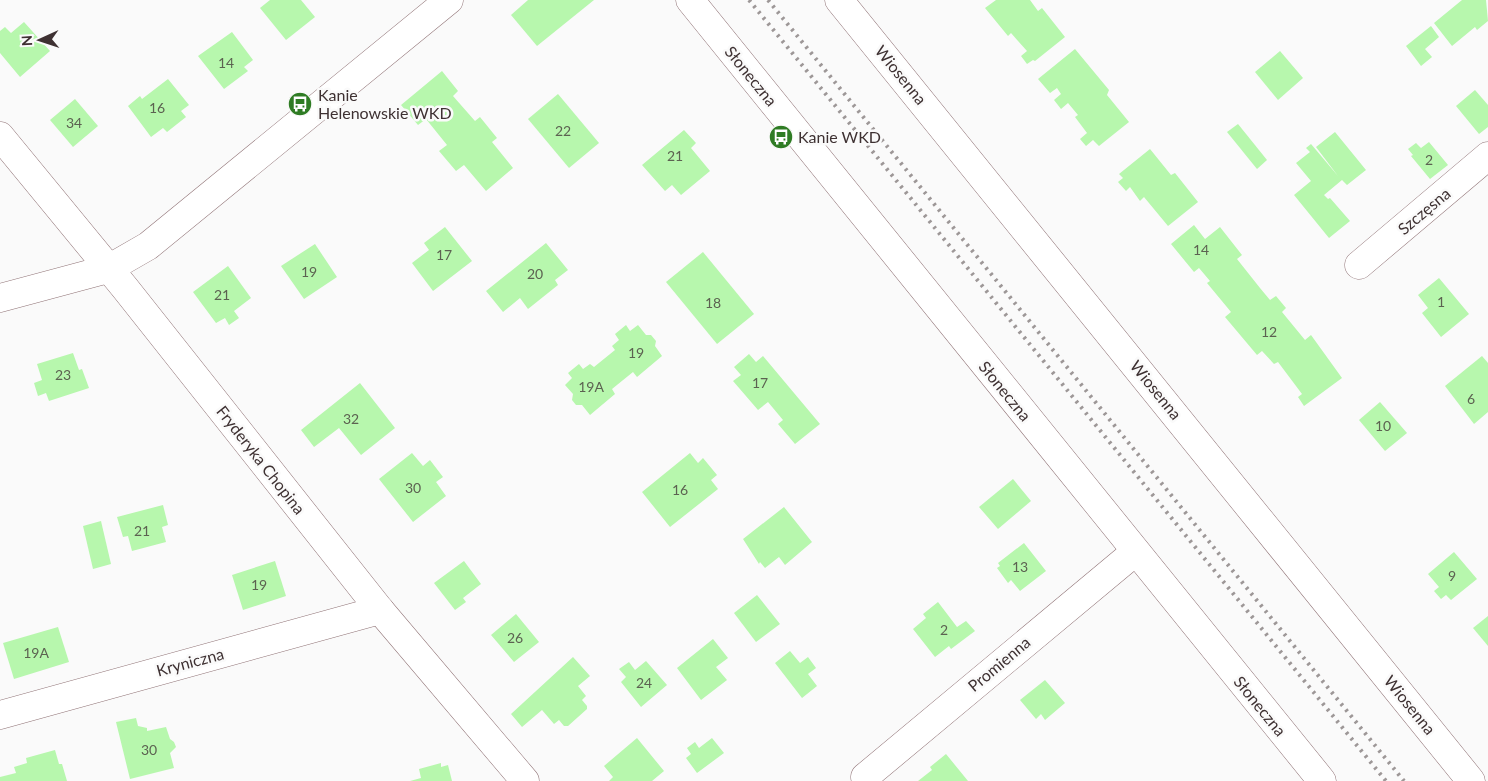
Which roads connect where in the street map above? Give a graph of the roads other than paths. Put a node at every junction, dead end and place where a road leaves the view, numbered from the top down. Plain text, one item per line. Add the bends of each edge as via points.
1 (449, 0) edge
2 (690, 0) edge
3 (839, 0) edge
4 (0, 136) edge
5 (1488, 156) edge
6 (1359, 265) dead end
7 (108, 269) junction
8 (0, 298) edge
9 (1135, 552) junction
10 (380, 610) junction
11 (0, 715) edge
12 (865, 777) dead end
13 (525, 781) edge
14 (1322, 781) edge
15 (1471, 781) edge

1 - 7 street via 148,246
2 - 9 street, Słoneczna
3 - 15 street, Wiosenna
4 - 7 street, Fryderyka Chopina
5 - 6 street, Szczęsna
7 - 8 street
7 - 10 street, Fryderyka Chopina
9 - 12 street, Promienna
9 - 14 street, Słoneczna
10 - 11 street, Kryniczna
10 - 13 street, Fryderyka Chopina

